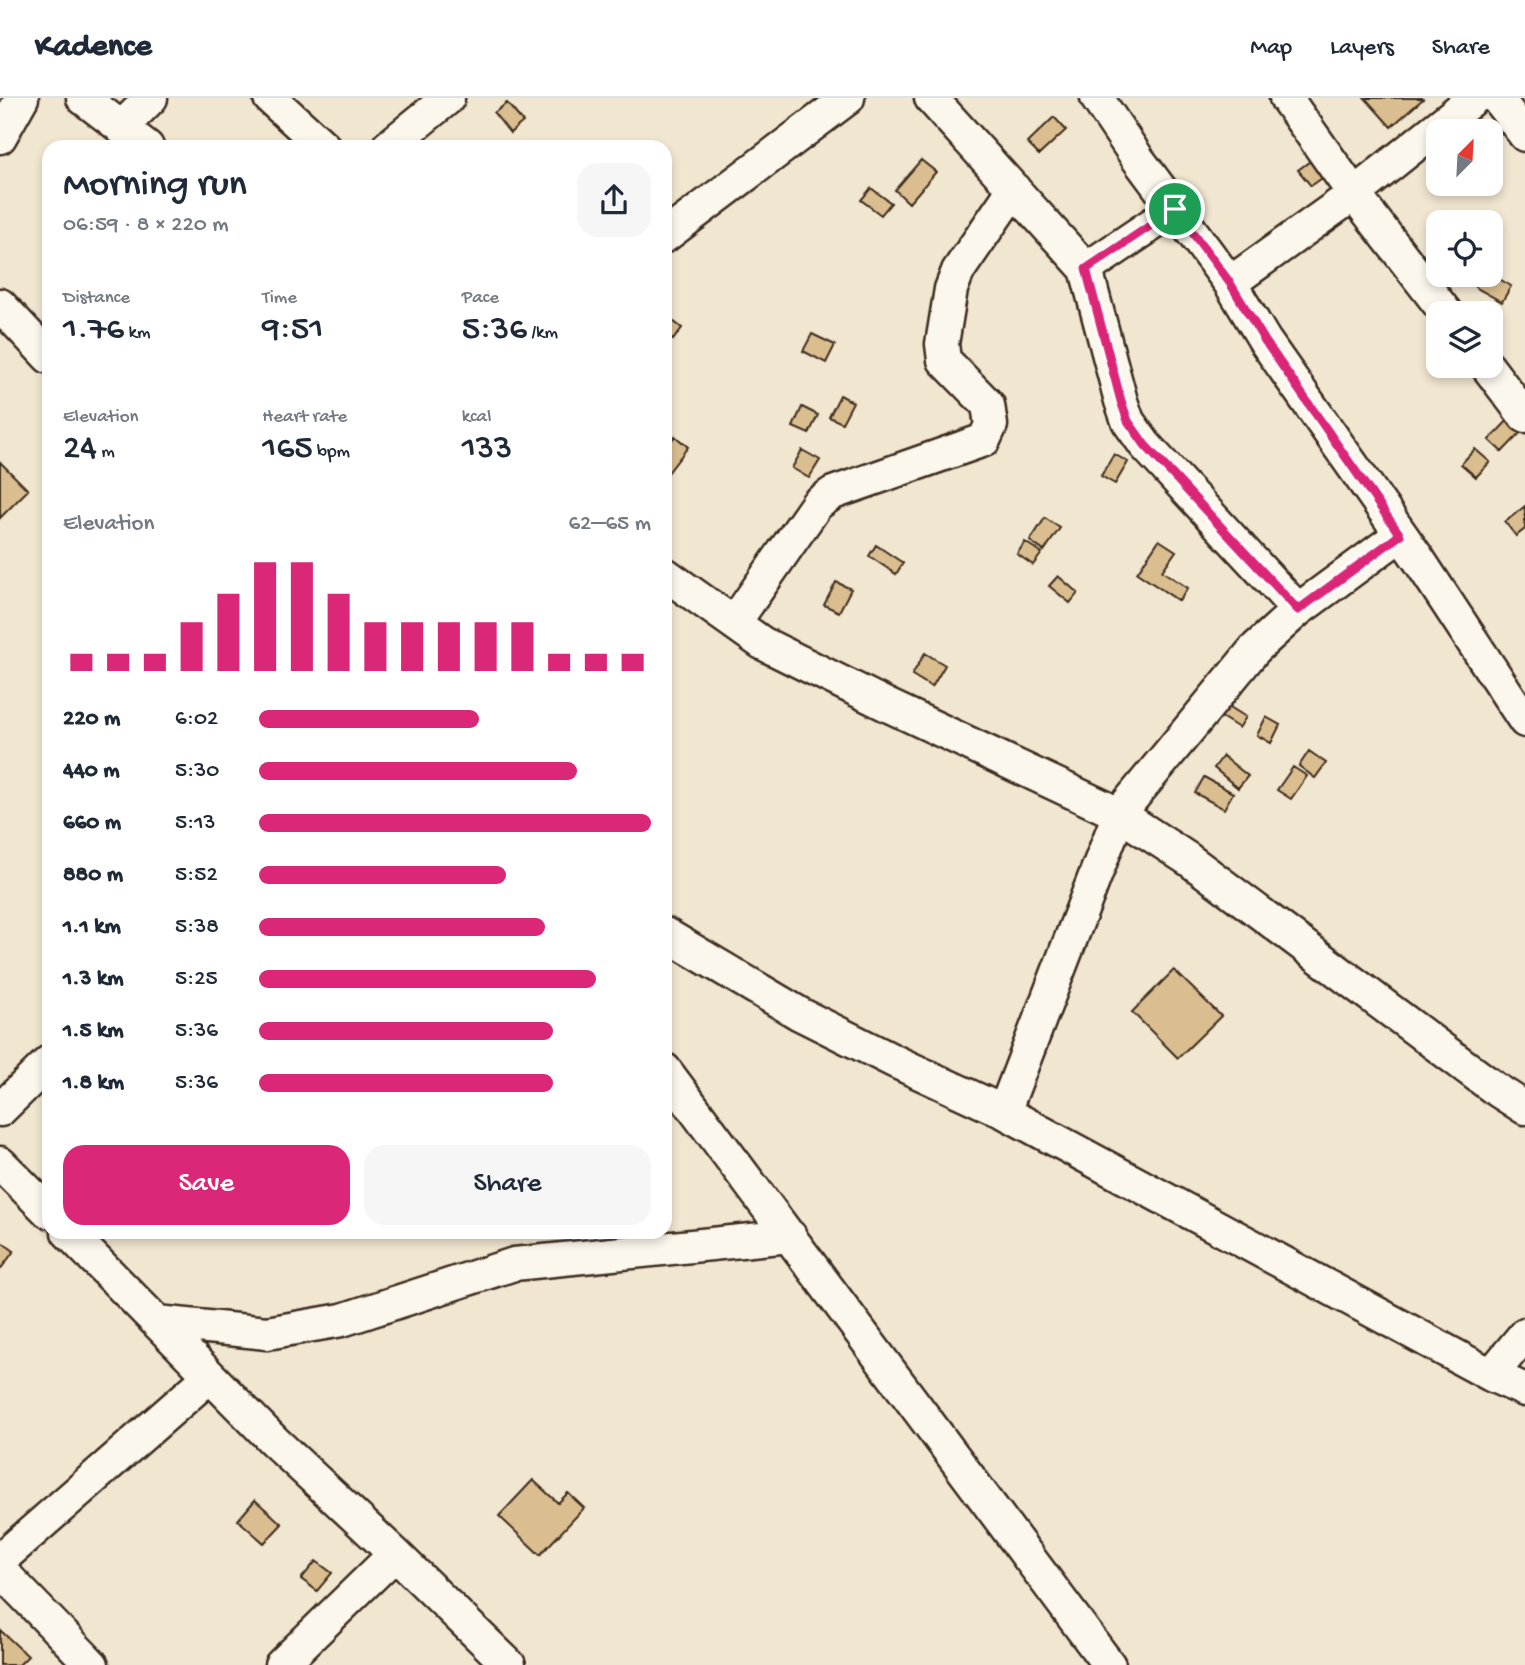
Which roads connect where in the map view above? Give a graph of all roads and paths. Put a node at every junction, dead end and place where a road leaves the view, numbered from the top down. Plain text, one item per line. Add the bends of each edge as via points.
1 (22, 98) edge
2 (83, 98) edge
3 (151, 98) edge
4 (270, 98) edge
5 (448, 98) edge
6 (848, 98) edge
7 (931, 98) edge
8 (1097, 98) edge
9 (1286, 98) edge
10 (1474, 98) edge
11 (1497, 98) edge
12 (121, 128) junction
13 (1525, 135) edge
14 (0, 137) edge
15 (137, 140) edge
16 (316, 140) edge
17 (397, 140) edge
18 (1014, 190) junction
19 (1354, 194) junction
20 (1175, 209) junction
21 (672, 231) edge
22 (1086, 269) junction
23 (1230, 283) junction
24 (1437, 301) edge
25 (0, 305) edge
26 (42, 350) edge
27 (1496, 378) edge
28 (1525, 415) edge
29 (1400, 535) junction
30 (672, 579) edge
31 (1298, 610) junction
32 (734, 623) junction
33 (1525, 721) edge
34 (1119, 814) junction
35 (672, 938) edge
36 (42, 1069) edge
37 (672, 1079) edge
38 (1525, 1108) edge
39 (0, 1110) edge
40 (1004, 1112) junction
41 (0, 1163) edge
42 (42, 1205) edge
43 (790, 1237) junction
44 (75, 1239) edge
45 (157, 1322) junction
46 (1525, 1334) edge
47 (1491, 1374) junction
48 (210, 1376) junction
49 (1525, 1390) edge
50 (396, 1554) junction
51 (0, 1560) edge
52 (0, 1570) edge
53 (92, 1665) edge
54 (281, 1665) edge
55 (509, 1665) edge
56 (1109, 1665) edge

1 - 14 street
2 - 12 street
3 - 12 street
4 - 16 street
5 - 17 street
6 - 21 street
7 - 18 street
8 - 20 street
9 - 19 street
10 - 19 street
11 - 13 street
12 - 15 street
18 - 22 street
18 - 32 street via 958,271 943,344 944,360 988,405 992,425 984,440 833,493 817,504
19 - 23 street
19 - 24 street
20 - 22 street
20 - 23 street
22 - 31 street via 1128,421
23 - 29 street
25 - 26 street
27 - 28 street
29 - 31 street
29 - 33 street
30 - 32 street
31 - 34 street via 1255,649
32 - 34 street via 762,643
34 - 38 street via 1188,859
34 - 40 street
35 - 40 street via 800,1014
36 - 39 street
37 - 43 street
40 - 47 street
41 - 42 street
43 - 45 street via 514,1264 342,1320 267,1333
43 - 56 street
44 - 45 street
45 - 48 street
46 - 47 street
47 - 49 street
48 - 50 street
48 - 51 street
50 - 54 street
50 - 55 street
52 - 53 street

